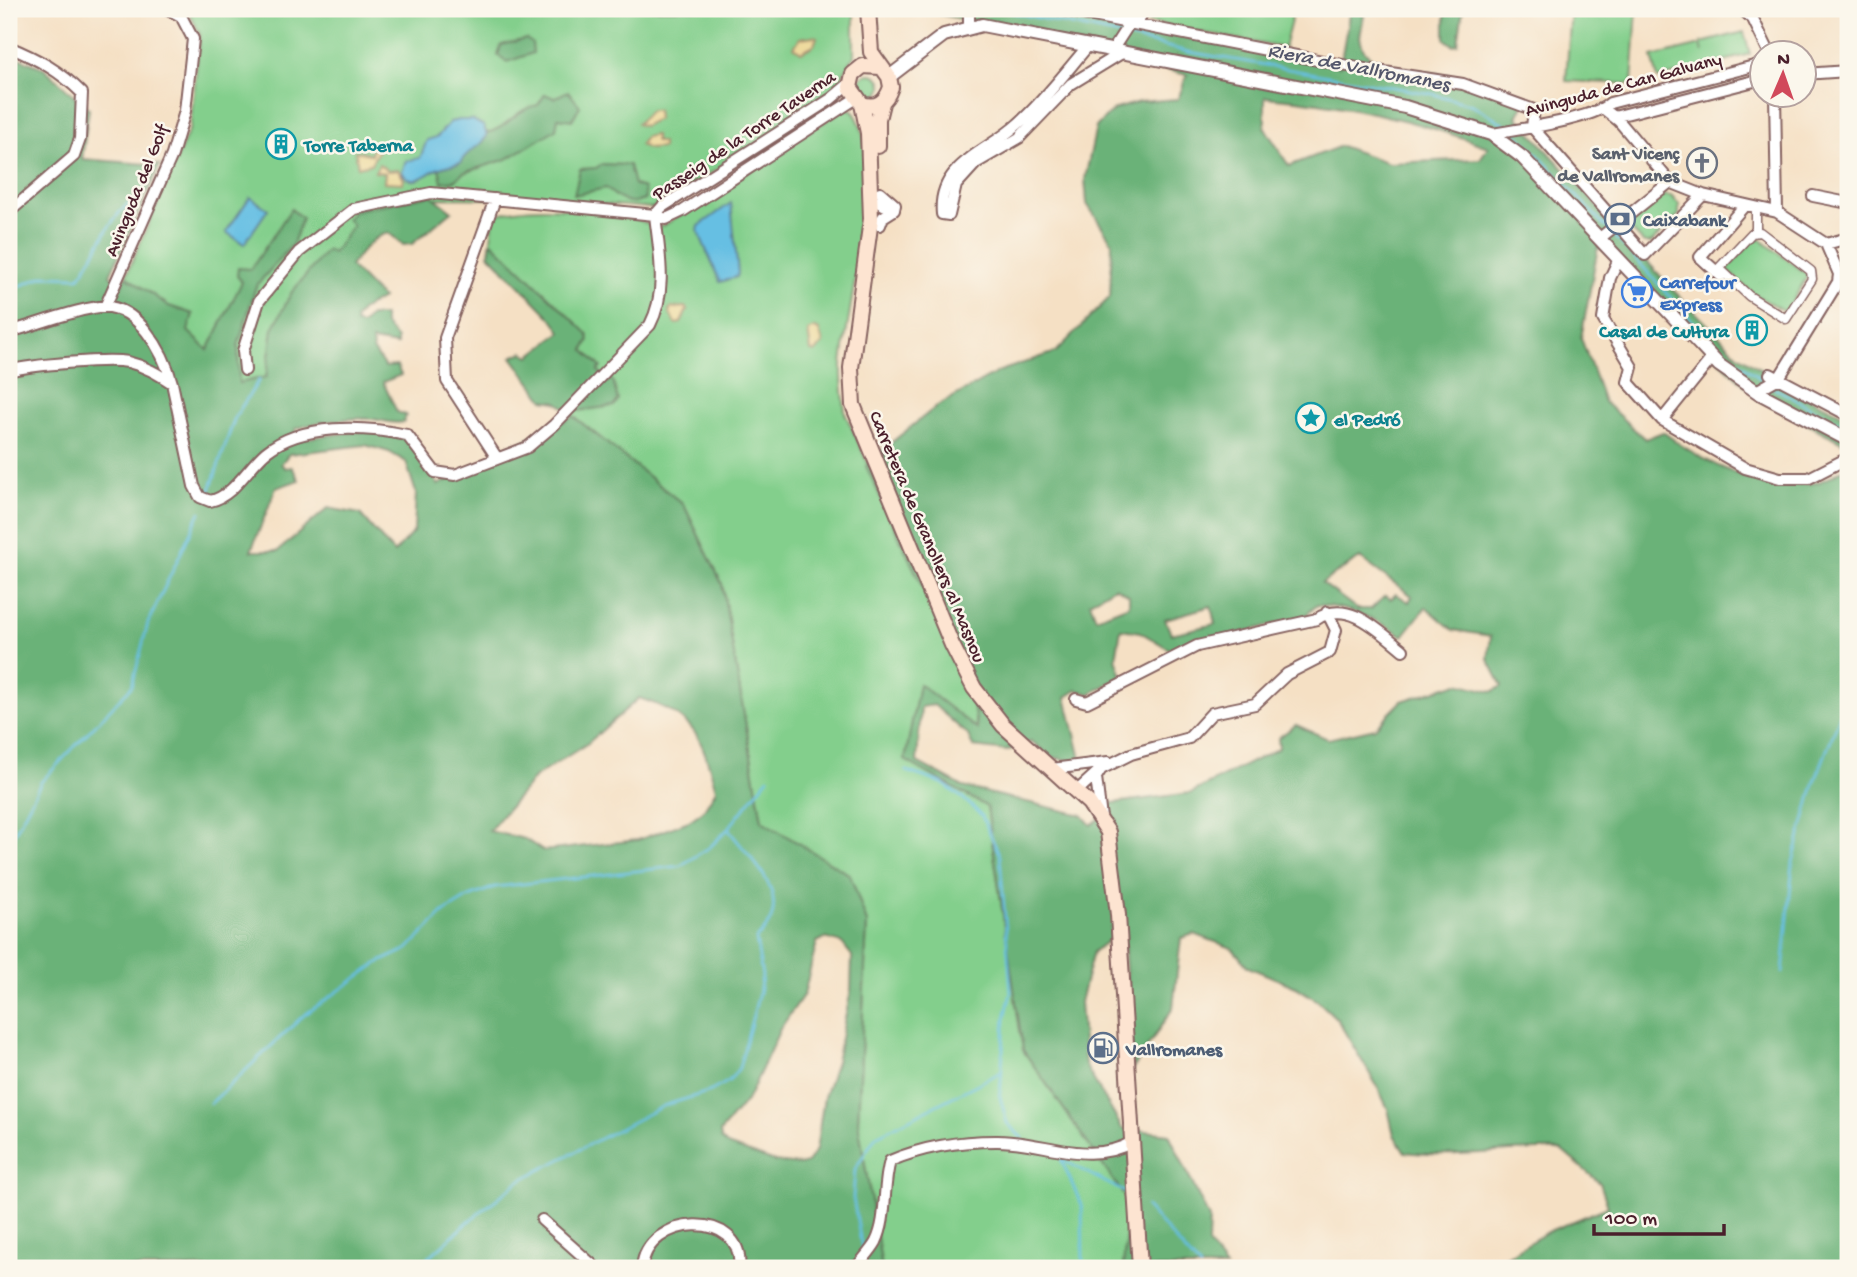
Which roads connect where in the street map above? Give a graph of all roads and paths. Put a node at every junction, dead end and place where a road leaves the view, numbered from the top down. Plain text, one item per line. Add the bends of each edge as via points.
1 (168, 9) edge
2 (859, 9) edge
3 (867, 9) edge
4 (969, 9) edge
5 (1058, 9) edge
6 (1129, 9) edge
7 (1145, 9) edge
8 (1742, 9) edge
9 (1129, 24) junction
10 (969, 26) junction
11 (1762, 38) edge
12 (1065, 43) junction
13 (1090, 48) junction
14 (11, 51) edge
15 (1116, 53) junction
16 (1075, 62) junction
17 (1099, 67) junction
18 (1748, 68) edge
19 (858, 69) junction
20 (1848, 71) edge
21 (884, 72) junction
22 (1818, 73) edge
23 (850, 83) junction
24 (1748, 83) edge
25 (858, 102) junction
26 (882, 103) junction
27 (1774, 108) edge
28 (1604, 109) junction
29 (1614, 117) junction
30 (1532, 127) junction
31 (1491, 134) junction
32 (1670, 182) junction
33 (1703, 195) junction
34 (1813, 196) dead end
35 (495, 199) junction
36 (882, 202) junction
37 (1848, 203) edge
38 (1751, 206) junction
39 (9, 212) edge
40 (1777, 212) junction
41 (655, 215) junction
42 (1618, 224) junction
43 (1756, 232) junction
44 (1600, 238) junction
45 (1848, 238) edge
46 (1826, 244) junction
47 (1619, 259) junction
48 (1721, 276) dead end
49 (1843, 277) edge
50 (105, 307) junction
51 (9, 332) edge
52 (853, 351) junction
53 (1712, 358) junction
54 (245, 370) dead end
55 (9, 371) edge
56 (1774, 376) junction
57 (172, 383) junction
58 (1756, 390) junction
59 (1848, 415) edge
60 (1662, 420) junction
61 (1848, 440) edge
62 (498, 458) junction
63 (1848, 458) edge
64 (1327, 612) junction
65 (1404, 650) dead end
66 (1076, 699) dead end
67 (1114, 761) junction
68 (1073, 768) junction
69 (1052, 769) junction
70 (1101, 769) junction
71 (1081, 788) junction
72 (1101, 818) junction
73 (1134, 1141) junction
74 (542, 1220) dead end
75 (596, 1268) edge
76 (642, 1268) edge
77 (739, 1268) edge
78 (856, 1268) edge
79 (1140, 1268) edge

1 - 50 street, Avinguda del Golf via 181,16 193,39 185,111 172,155
2 - 19 main road via 862,44
3 - 21 main road via 871,52
4 - 10 street
5 - 9 street
6 - 9 street
7 - 9 street
8 - 11 street
9 - 15 street
9 - 30 street via 1462,84 1534,110
10 - 12 street
10 - 21 street via 944,35
12 - 13 street
12 - 16 street
13 - 15 street
13 - 16 street
13 - 17 street
14 - 39 street via 63,74 82,93 74,156
15 - 17 street
15 - 31 street via 1405,107
16 - 17 street via 1018,124 963,161 943,192 942,214 949,215 956,185 976,163 1019,138 1060,93
18 - 28 street, Avinguda de Can Galvany via 1610,103
19 - 21 main road via 868,65
19 - 23 main road
20 - 22 street
21 - 26 main road via 890,90
23 - 25 main road
23 - 41 street, Passeig de la Torre Taverna
24 - 29 street, Avinguda de Can Galvany
25 - 26 main road
25 - 36 main road, Carretera de Granollers al Masnou via 867,121
25 - 41 street, Passeig de la Torre Taverna via 683,211 666,219
26 - 36 main road, Carretera de Granollers al Masnou via 877,133
27 - 40 street
28 - 29 street
28 - 30 street, Avinguda de Can Galvany
29 - 32 street
30 - 31 street, Avinguda de Can Galvany
30 - 42 street
31 - 44 street via 1522,157
32 - 33 street
32 - 42 street
33 - 38 street
33 - 42 street via 1645,255
34 - 37 street
35 - 41 street, Passeig de la Torre Taverna
35 - 54 street, Passeig de la Torre Taverna via 431,193 354,209 299,252 259,301 243,351
35 - 62 street via 446,338 447,381
36 - 52 main road, Carretera de Granollers al Masnou
36 - 52 main road, Carretera de Granollers al Masnou via 870,234
38 - 40 street
38 - 43 street
38 - 48 street via 1700,257
40 - 46 street
41 - 62 street via 662,290 650,325 554,425 528,447
42 - 44 street
43 - 43 street via 1811,271 1812,279 1786,319 1749,296 1719,268
44 - 47 street
45 - 46 street
46 - 49 street
47 - 53 street
47 - 60 street via 1610,278 1603,319 1632,367 1628,382
49 - 56 street
50 - 51 street
50 - 57 street via 115,308 146,329 166,359
52 - 69 main road, Carretera de Granollers al Masnou via 850,393 857,421 952,645 989,709
53 - 58 street
53 - 60 street
55 - 57 street via 29,365 125,361 149,368
56 - 58 street
56 - 59 street
57 - 62 street via 194,486 200,497 210,501 230,490 267,452 292,436 378,429 407,435 441,475 455,475
58 - 61 street
60 - 63 street via 1745,468 1780,478 1809,478
64 - 65 street via 1363,619
64 - 66 street via 1317,620 1197,646 1087,702
64 - 67 street via 1336,630 1330,652 1287,674 1255,704 1212,713 1183,741
67 - 68 street
67 - 70 street
68 - 69 street
68 - 71 street via 1083,773
69 - 71 main road, Carretera de Granollers al Masnou
70 - 71 street
70 - 72 street via 1096,777
71 - 72 main road, Carretera de Granollers al Masnou
72 - 73 main road, Carretera de Granollers al Masnou via 1113,856
73 - 78 street via 1103,1153 1072,1154 997,1141 940,1147 890,1161 876,1242
73 - 79 main road, Carretera de Granollers al Masnou
74 - 75 street
76 - 77 street via 653,1239 695,1225 727,1235 737,1246

